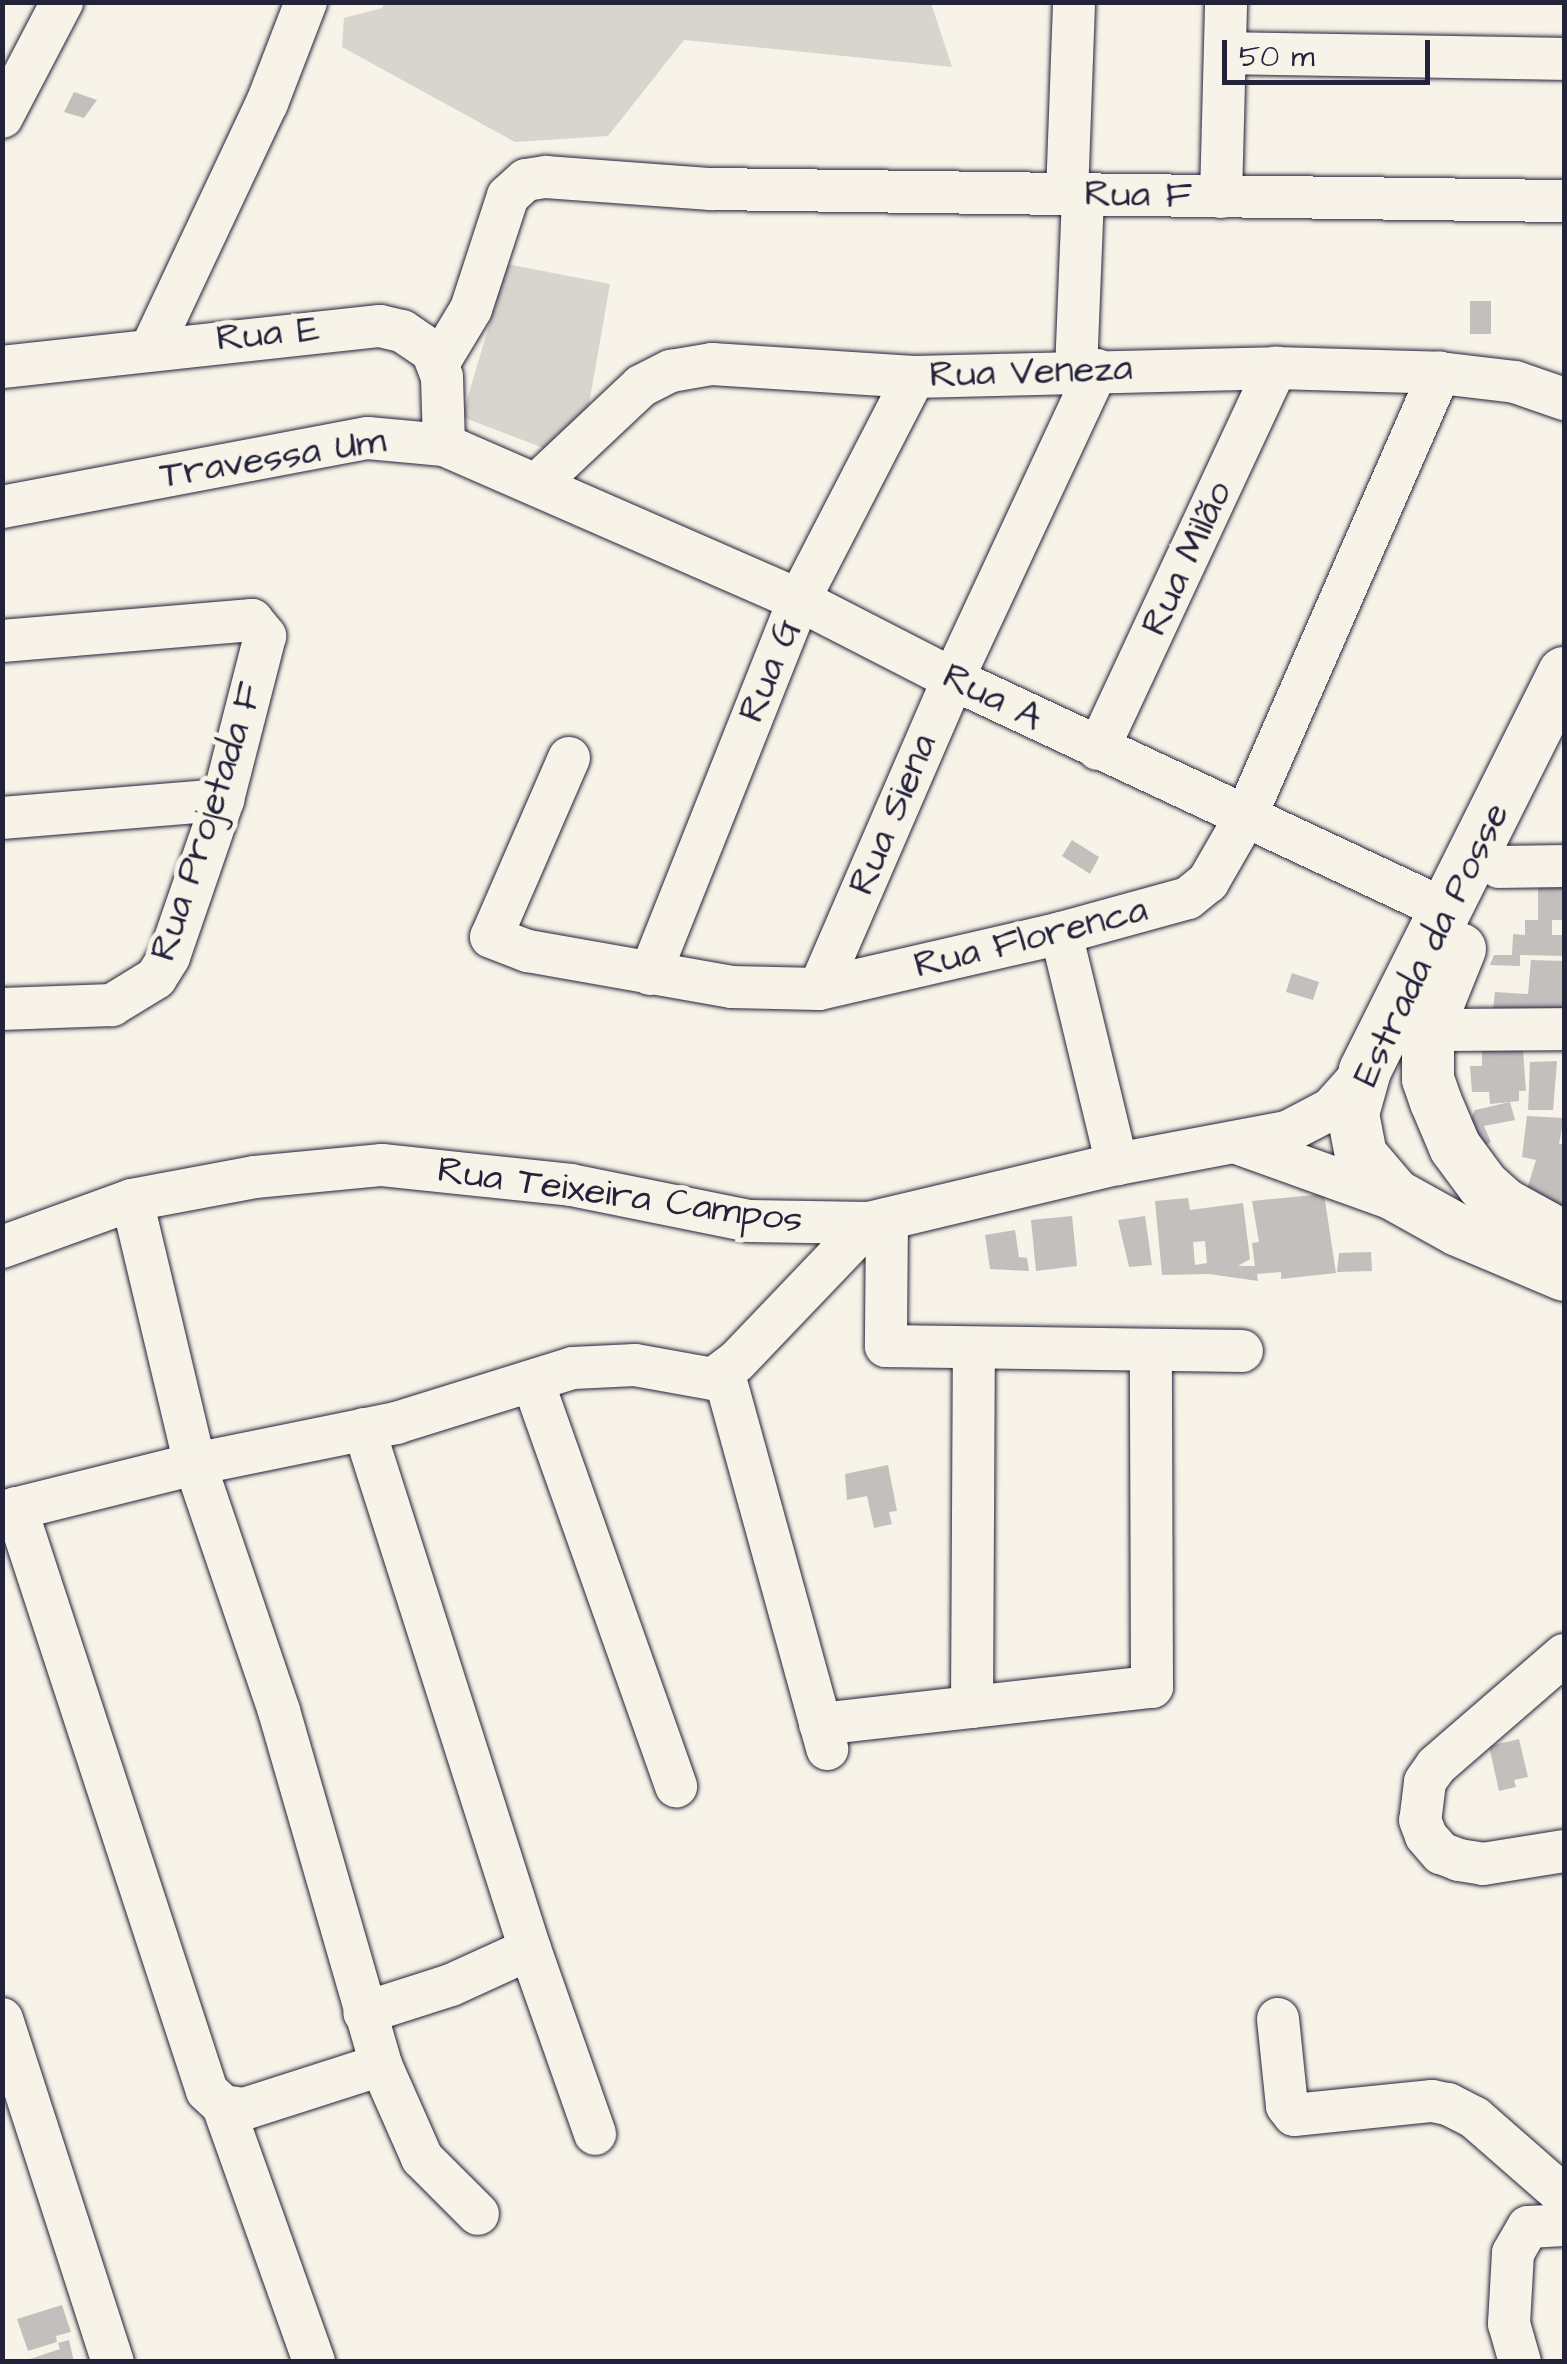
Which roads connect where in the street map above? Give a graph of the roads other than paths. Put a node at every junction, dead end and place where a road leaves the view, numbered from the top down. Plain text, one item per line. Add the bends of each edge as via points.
1 (62, 2) edge
2 (306, 2) edge
3 (1074, 2) edge
4 (1226, 2) edge
5 (1226, 53) junction
6 (1564, 58) edge
7 (2, 117) edge
8 (1075, 195) junction
9 (1221, 197) junction
10 (1564, 201) edge
11 (152, 347) junction
12 (438, 364) junction
13 (2, 367) edge
14 (1276, 368) junction
15 (1086, 370) junction
16 (1440, 373) junction
17 (914, 377) junction
18 (1564, 398) edge
19 (444, 445) junction
20 (537, 484) junction
21 (2, 507) edge
22 (799, 600) junction
23 (2, 641) edge
24 (1564, 673) edge
25 (953, 680) junction
26 (1564, 735) edge
27 (1098, 749) junction
28 (568, 758) dead end
29 (222, 800) junction
30 (1246, 816) junction
31 (2, 818) edge
32 (1564, 866) edge
33 (1499, 867) junction
34 (1446, 910) junction
35 (1061, 933) junction
36 (650, 974) junction
37 (819, 989) junction
38 (2, 1010) edge
39 (1564, 1030) edge
40 (1429, 1055) junction
41 (1365, 1071) junction
42 (1240, 1144) junction
43 (1116, 1164) junction
44 (1467, 1166) junction
45 (132, 1200) junction
46 (1412, 1206) junction
47 (878, 1221) junction
48 (1564, 1236) edge
49 (2, 1247) edge
50 (1564, 1276) edge
51 (974, 1348) junction
52 (1242, 1351) dead end
53 (1152, 1352) junction
54 (724, 1374) junction
55 (533, 1382) junction
56 (364, 1429) junction
57 (195, 1464) junction
58 (9, 1510) edge
59 (1564, 1655) edge
60 (972, 1707) junction
61 (676, 1786) dead end
62 (1564, 1851) edge
63 (530, 1949) junction
64 (364, 2013) junction
65 (2, 2019) edge
66 (1278, 2019) dead end
67 (381, 2065) junction
68 (223, 2106) junction
69 (595, 2134) dead end
70 (1564, 2196) edge
71 (478, 2214) dead end
72 (1564, 2224) edge
73 (114, 2362) edge
74 (314, 2362) edge
75 (1520, 2362) edge

1 - 7 street
2 - 11 street via 267,103
3 - 8 street
4 - 5 street
5 - 6 street
5 - 9 street
8 - 9 street, Rua F
8 - 12 street, Rua F via 712,189 546,176 514,188 471,309
8 - 15 street
9 - 10 street, Rua F
11 - 12 street, Rua E via 380,326 420,340
11 - 13 street, Rua E
12 - 19 street
14 - 15 street, Rua Veneza
14 - 16 street, Rua Veneza
14 - 27 street, Rua Milão
15 - 17 street, Rua Veneza
15 - 25 street, Rua Siena
16 - 18 street, Rua Veneza via 1515,382
16 - 30 street, Rua Florenca
17 - 20 street, Rua Veneza via 712,364 672,371 618,404
17 - 22 street, Rua G
19 - 20 street, Travessa Um
19 - 21 street, Travessa Um via 368,438
20 - 22 street, Rua A
22 - 25 street, Rua A
22 - 36 street, Rua G
23 - 29 street, Rua Projetada F via 252,620 265,636
24 - 34 main road, Estrada da Posse
25 - 27 street, Rua A
25 - 37 street, Rua Siena
26 - 33 main road, Estrada da Posse
27 - 30 street, Rua A
28 - 36 street, Rua Florenca via 491,937 528,952
29 - 31 street
29 - 38 street, Rua Projetada F via 156,978 112,1005
30 - 34 street, Rua A
30 - 35 street, Rua Florenca via 1208,882 1188,898
32 - 33 street
33 - 40 main road, Estrada da Posse via 1452,966
34 - 41 main road, Estrada da Posse
35 - 37 street, Rua Florenca
35 - 43 street
36 - 37 street, Rua Florenca via 732,988
39 - 40 street
40 - 41 main road via 1398,1068
40 - 44 main road via 1444,1126
41 - 42 street, Rua Teixeira Campos via 1331,1109 1307,1124
41 - 46 main road, Estrada da Posse via 1353,1114 1361,1155
42 - 43 street, Rua Teixeira Campos
42 - 46 street, Rua Teixeira Campos
43 - 47 street, Rua Teixeira Campos
44 - 46 main road via 1436,1198
44 - 48 main road via 1504,1204
45 - 47 street, Rua Teixeira Campos via 254,1177 382,1165 571,1186 749,1221
45 - 49 street, Rua Teixeira Campos
45 - 57 street
46 - 50 main road, Rua Teixeira Campos
47 - 51 street via 886,1346
47 - 54 street
51 - 53 street
51 - 60 street
52 - 53 street
53 - 60 street via 1152,1688
54 - 55 street via 701,1380 604,1364
54 - 60 street via 824,1738
55 - 56 street
55 - 61 street
56 - 57 street
56 - 63 street
57 - 58 street
57 - 64 street via 279,1710
58 - 68 street via 207,2091
59 - 62 street via 1436,1766 1426,1782 1420,1820 1441,1853 1483,1864
63 - 64 street
63 - 69 street
64 - 67 street
65 - 73 street
66 - 70 street via 1287,2106 1294,2115 1448,2104 1475,2118
67 - 68 street via 268,2105
67 - 71 street via 422,2158
68 - 74 street
72 - 75 street via 1528,2227 1513,2253 1509,2324

